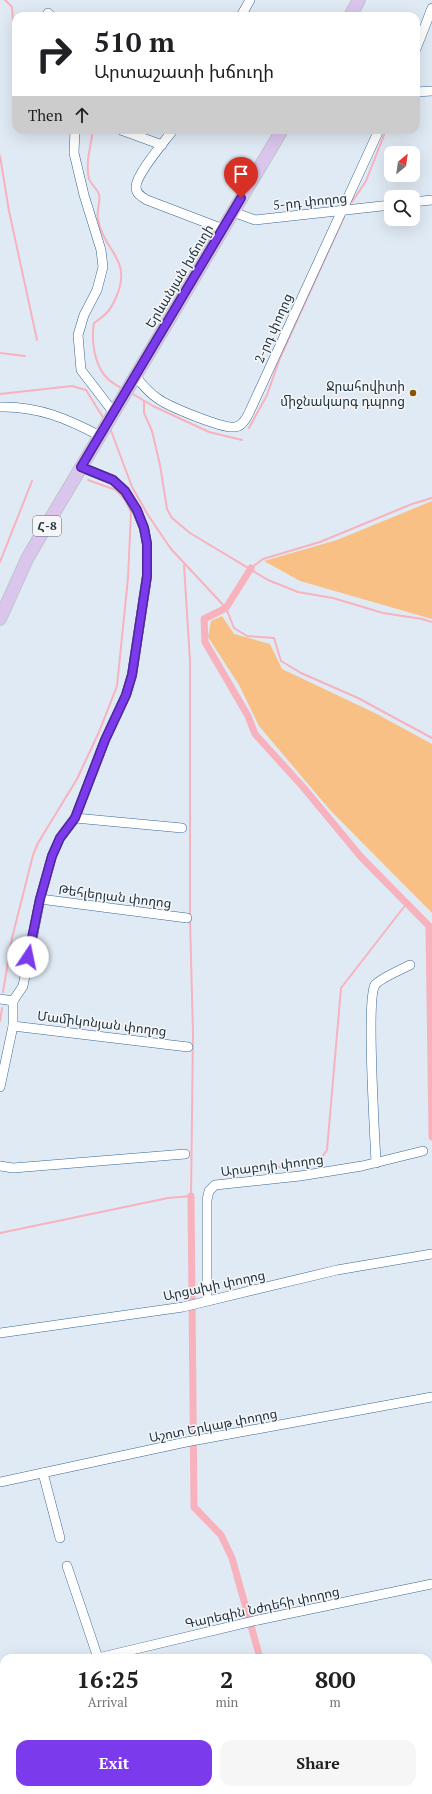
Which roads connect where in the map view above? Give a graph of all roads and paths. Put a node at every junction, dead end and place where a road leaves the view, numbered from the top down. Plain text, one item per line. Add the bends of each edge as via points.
1 (250, 0) edge
2 (359, 0) edge
3 (432, 8) edge
4 (243, 12) edge
5 (352, 12) edge
6 (420, 39) edge
7 (432, 91) edge
8 (420, 92) edge
9 (75, 134) edge
10 (132, 134) edge
11 (170, 134) edge
12 (280, 134) edge
13 (377, 134) edge
14 (162, 145) junction
15 (432, 200) edge
16 (420, 201) edge
17 (384, 206) edge
18 (342, 210) junction
19 (233, 212) junction
20 (223, 229) junction
21 (135, 376) junction
22 (0, 407) edge
23 (114, 413) junction
24 (100, 436) junction
25 (81, 467) junction
26 (0, 619) edge
27 (75, 818) junction
28 (182, 828) dead end
29 (40, 899) junction
30 (187, 918) dead end
31 (410, 965) dead end
32 (0, 999) edge
33 (13, 1001) junction
34 (12, 1026) junction
35 (188, 1047) dead end
36 (0, 1087) edge
37 (424, 1151) dead end
38 (185, 1154) dead end
39 (376, 1163) junction
40 (0, 1166) edge
41 (432, 1254) edge
42 (203, 1302) junction
43 (0, 1333) edge
44 (432, 1397) edge
45 (43, 1473) junction
46 (0, 1482) edge
47 (60, 1538) dead end
48 (67, 1566) dead end
49 (432, 1584) edge
50 (97, 1654) edge
51 (115, 1654) edge

1 - 4 street
2 - 5 main road
3 - 6 street
7 - 8 street
9 - 23 street via 74,153 101,250 103,267 97,290 84,315 78,335 81,370
10 - 14 street
11 - 14 street
12 - 19 main road, Երևանյան խճուղի / Հ-8
13 - 18 street, 2-րդ փողոց
14 - 20 street via 140,176 136,186 137,192 147,200
15 - 16 street
17 - 18 street, 5-րդ փողոց
18 - 19 street, 5-րդ փողոց via 255,220
18 - 21 street, 2-րդ փողոց via 248,415 240,425 235,427 214,423 158,400
19 - 20 main road, Երևանյան խճուղի / Հ-8
20 - 21 main road, Երևանյան խճուղի / Հ-8
21 - 23 main road, Երևանյան խճուղի / Հ-8
22 - 24 street via 20,406 68,419
23 - 24 main road, Երևանյան խճուղի / Հ-8
24 - 25 main road, Հ-8
25 - 26 main road, Հ-8 via 27,559
25 - 27 street via 113,480 125,491 137,510 144,528 147,576 132,675
27 - 28 street
27 - 29 street via 60,838 52,856
29 - 30 street, Թեհլերյան փողոց
29 - 33 street via 23,986
31 - 39 street via 376,984 373,990 371,1019
32 - 33 street
33 - 34 street
34 - 35 street, Մամիկոնյան փողոց
34 - 36 street
37 - 39 street, Արաբոյի փողոց
38 - 40 street via 13,1168
39 - 42 street, Արաբոյի փողոց via 300,1176 215,1185 209,1190 207,1200
41 - 42 street, Արցախի փողոց via 337,1270
42 - 43 street, Արցախի փողոց
44 - 45 street, Աշոտ Երկաթ փողոց via 201,1439
45 - 46 street, Աշոտ Երկաթ փողոց
45 - 47 street
48 - 50 street
49 - 51 street, Գարեգին Նժդեհի փողոց via 258,1620

